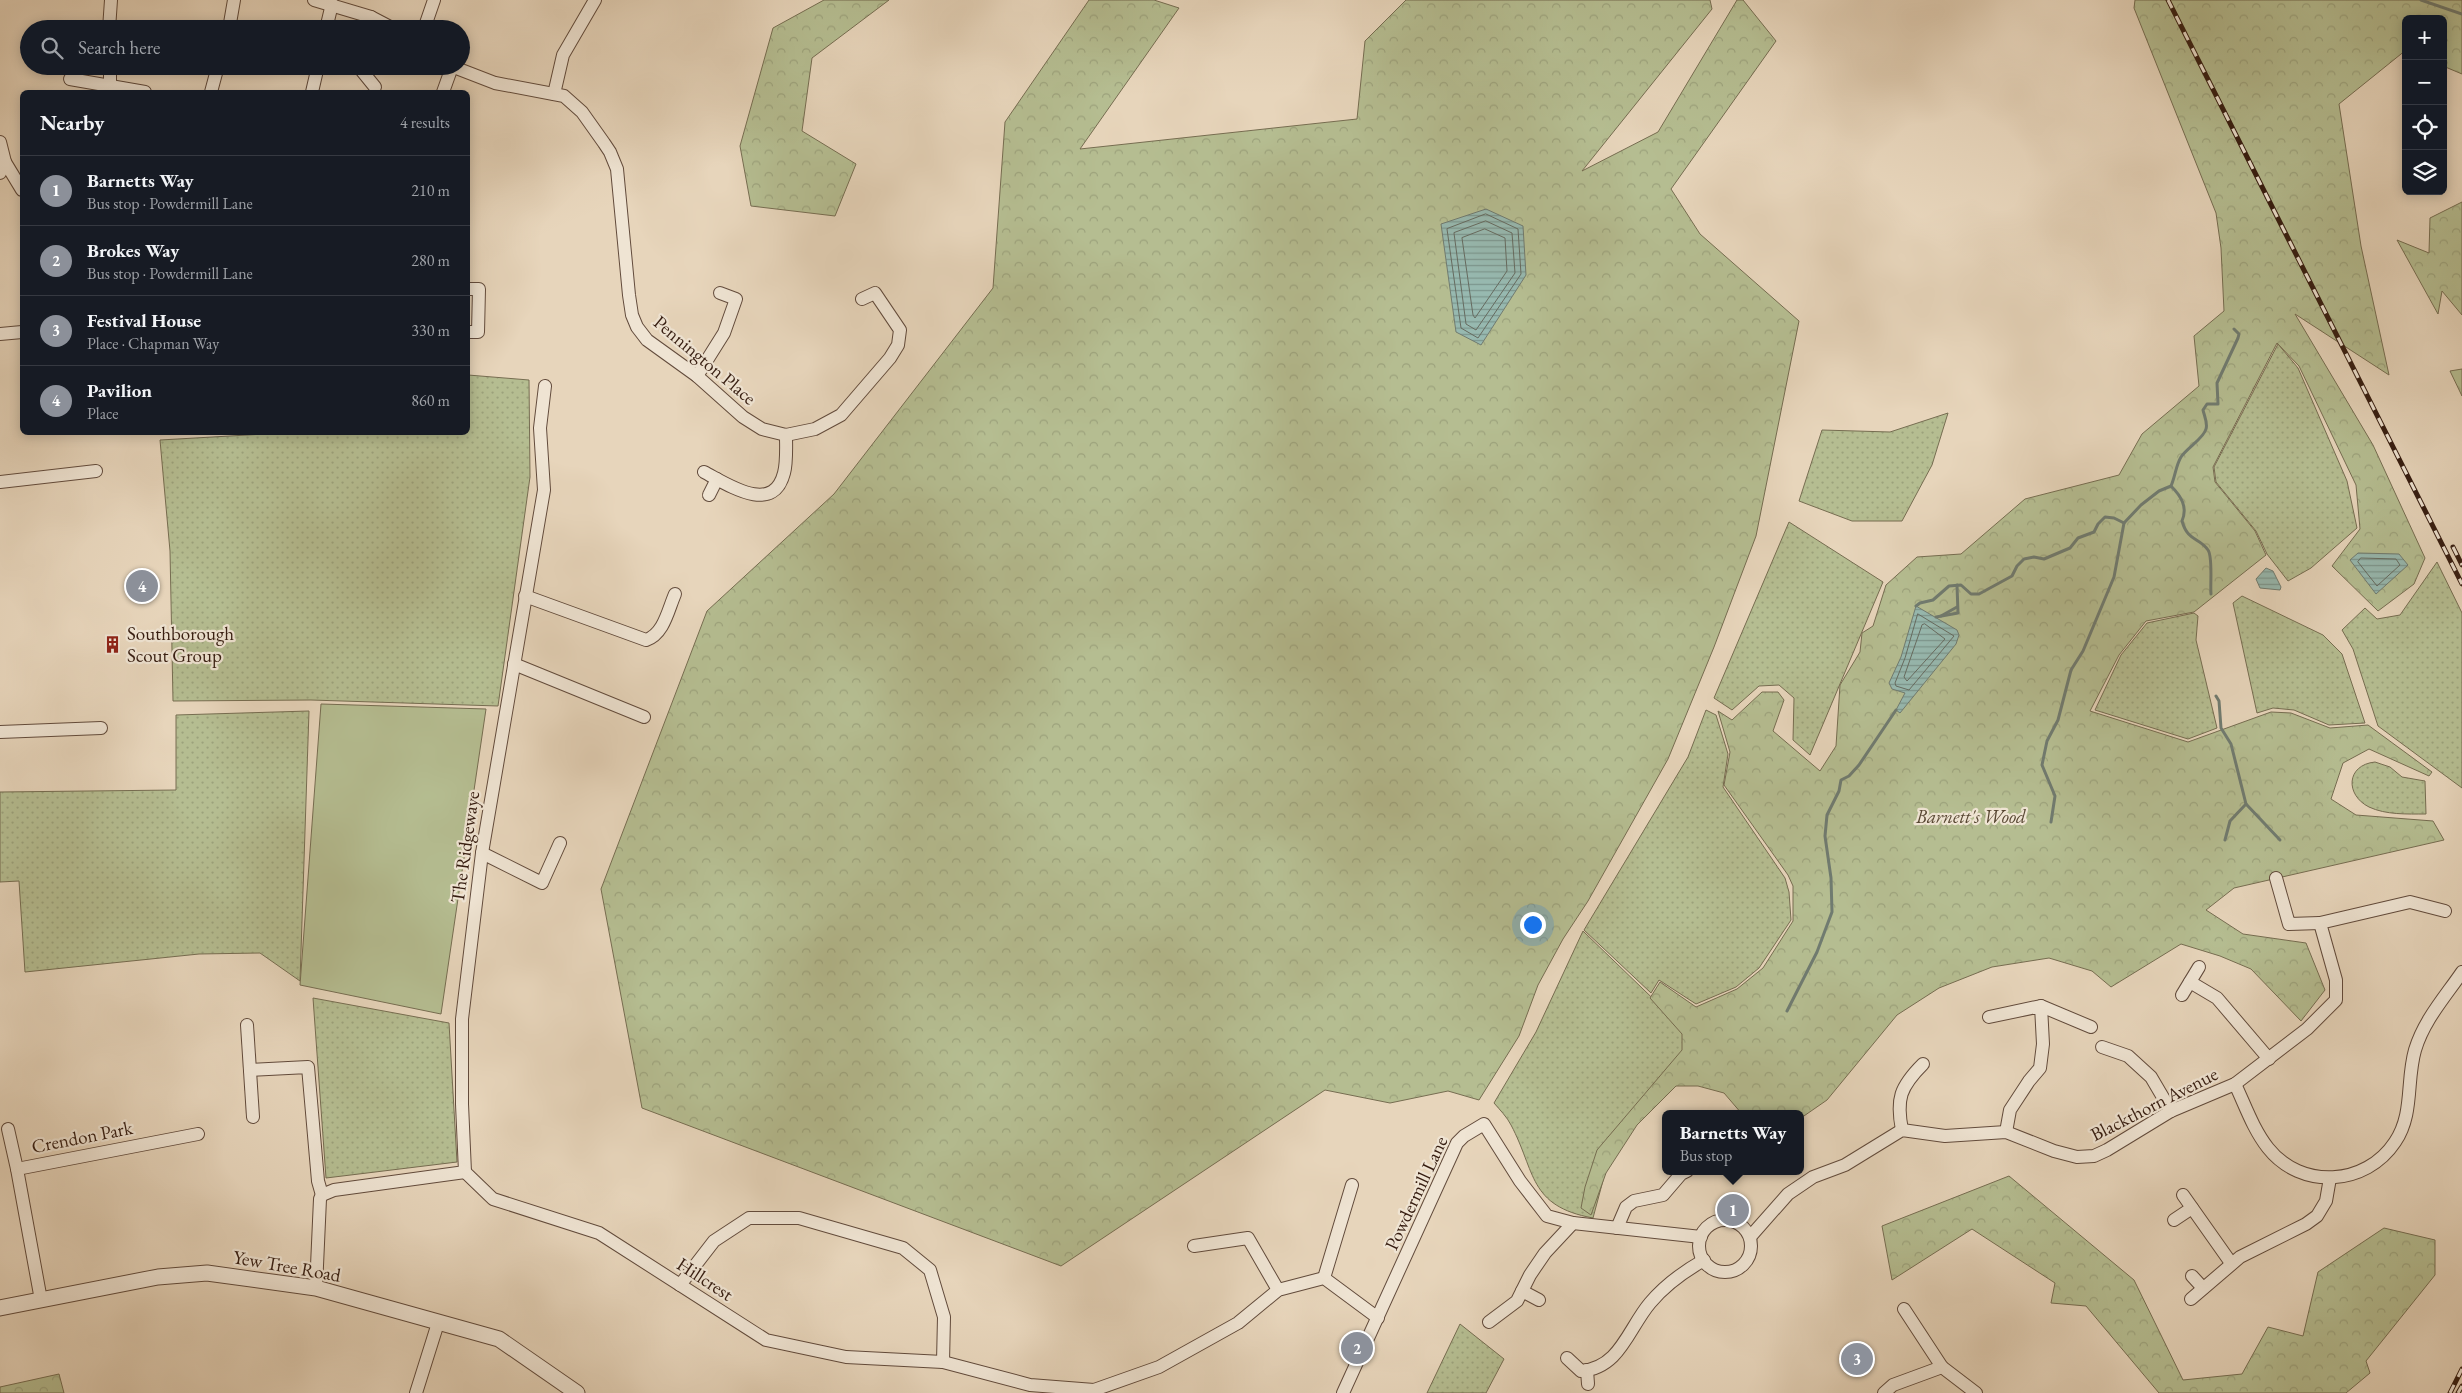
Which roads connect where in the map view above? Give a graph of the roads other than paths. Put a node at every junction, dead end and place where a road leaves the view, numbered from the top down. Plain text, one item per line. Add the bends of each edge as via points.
1 (111, 0) edge
2 (234, 0) edge
3 (314, 0) edge
4 (434, 0) edge
5 (595, 0) edge
6 (332, 4) junction
7 (110, 20) edge
8 (231, 20) edge
9 (328, 20) edge
10 (362, 20) edge
11 (427, 20) edge
12 (470, 74) edge
13 (110, 75) edge
14 (216, 75) edge
15 (316, 75) edge
16 (365, 75) edge
17 (449, 75) edge
18 (70, 79) dead end
19 (110, 85) junction
20 (375, 87) dead end
21 (126, 90) edge
22 (212, 90) edge
23 (312, 90) edge
24 (444, 90) edge
25 (554, 94) junction
26 (0, 142) edge
27 (3, 167) edge
28 (20, 188) edge
29 (470, 289) edge
30 (720, 293) dead end
31 (862, 299) dead end
32 (20, 332) edge
33 (470, 332) edge
34 (0, 334) edge
35 (697, 376) junction
36 (545, 386) dead end
37 (786, 435) junction
38 (96, 471) dead end
39 (704, 472) dead end
40 (717, 479) junction
41 (0, 482) edge
42 (709, 495) dead end
43 (675, 594) dead end
44 (525, 596) junction
45 (514, 664) junction
46 (644, 716) dead end
47 (101, 728) dead end
48 (0, 732) edge
49 (560, 843) dead end
50 (482, 853) junction
51 (2276, 878) dead end
52 (2445, 911) dead end
53 (2320, 923) junction
54 (2198, 967) dead end
55 (2462, 972) edge
56 (2190, 982) junction
57 (2182, 995) dead end
58 (2041, 1006) junction
59 (1989, 1017) dead end
60 (246, 1026) dead end
61 (2091, 1027) dead end
62 (2102, 1047) dead end
63 (2269, 1059) junction
64 (1922, 1064) dead end
65 (250, 1070) junction
66 (2235, 1084) junction
67 (2171, 1111) junction
68 (253, 1117) dead end
69 (8, 1129) dead end
70 (1902, 1130) junction
71 (2006, 1132) junction
72 (198, 1134) dead end
73 (17, 1169) junction
74 (466, 1172) junction
75 (1680, 1175) edge
76 (2330, 1178) junction
77 (1352, 1185) dead end
78 (322, 1194) junction
79 (2183, 1195) dead end
80 (2192, 1208) junction
81 (2174, 1220) dead end
82 (1573, 1224) junction
83 (1617, 1228) junction
84 (1701, 1237) junction
85 (1750, 1238) junction
86 (1194, 1246) dead end
87 (1704, 1260) junction
88 (2232, 1263) junction
89 (2192, 1276) dead end
90 (1324, 1278) junction
91 (680, 1285) junction
92 (316, 1288) junction
93 (2203, 1288) junction
94 (1278, 1290) junction
95 (1522, 1291) junction
96 (2191, 1299) dead end
97 (41, 1300) junction
98 (1539, 1300) dead end
99 (0, 1308) edge
100 (1904, 1309) dead end
101 (1378, 1318) junction
102 (1489, 1322) dead end
103 (438, 1323) junction
104 (1567, 1358) dead end
105 (943, 1362) junction
106 (1942, 1367) junction
107 (1587, 1370) junction
108 (1588, 1384) dead end
109 (416, 1393) edge
110 (578, 1393) edge
111 (1343, 1393) edge
112 (1884, 1393) edge
113 (1976, 1393) edge

1 - 7 street
2 - 8 street
3 - 6 street
4 - 11 street
5 - 25 street via 563,55
6 - 9 street
6 - 10 street
12 - 25 street, Pennington Place via 495,83
13 - 19 street
14 - 22 street
15 - 23 street
16 - 20 street
17 - 24 street
18 - 19 street
19 - 21 street
25 - 35 street, Pennington Place via 564,96 582,112 610,152 616,169 632,314 637,327 647,340
26 - 27 street
27 - 28 street
29 - 33 street via 479,289 478,332
30 - 35 street via 736,299 724,333
31 - 37 street, Pennington Place via 875,293 900,330 898,345 866,389 841,415 815,429
32 - 34 street
35 - 37 street, Pennington Place via 762,429
36 - 44 street, The Ridgewaye via 540,428 544,490
37 - 40 street via 784,472 773,492 748,494
38 - 41 street
39 - 40 street
40 - 42 street
43 - 44 street via 660,631 646,640
44 - 45 street, The Ridgewaye
45 - 46 street
45 - 50 street, The Ridgewaye
47 - 48 street
49 - 50 street via 542,883
50 - 74 street, The Ridgewaye via 462,1019
51 - 53 street via 2289,924
52 - 53 street via 2410,902
53 - 63 street, Blackthorn Avenue via 2336,980 2336,1000 2308,1029
54 - 56 street
55 - 76 street via 2431,1015 2415,1051 2408,1112 2396,1142 2384,1157 2367,1168
56 - 57 street
56 - 63 street via 2217,998
58 - 59 street
58 - 61 street
58 - 71 street via 2040,1068 2010,1110
60 - 65 street
62 - 67 street via 2128,1056 2151,1078
63 - 66 street, Blackthorn Avenue
64 - 70 street via 1902,1088 1899,1115
65 - 68 street
65 - 78 street via 308,1067 318,1181
66 - 67 street, Blackthorn Avenue
66 - 76 street via 2255,1128 2281,1161 2312,1177
67 - 71 street, Blackthorn Avenue via 2094,1156 2054,1151
69 - 73 street
70 - 71 street, Blackthorn Avenue via 1945,1136
70 - 85 street via 1844,1165 1812,1177 1788,1194
72 - 73 street, Crendon Park
73 - 97 street, Crendon Park
74 - 78 street
74 - 91 street, Hillcrest via 492,1199 600,1233
75 - 83 street via 1663,1195 1634,1201 1626,1207
76 - 88 street via 2326,1201 2317,1216
77 - 90 street
78 - 92 street
79 - 80 street
80 - 81 street
80 - 88 street
82 - 83 street, Powdermill Lane
82 - 95 street via 1545,1253
82 - 101 street, Powdermill Lane via 1547,1216 1520,1181 1484,1124 1457,1143
83 - 84 street, Powdermill Lane
84 - 85 street via 1710,1224 1726,1220 1741,1225
84 - 87 street via 1700,1252
85 - 87 street via 1750,1254 1740,1267 1724,1272
86 - 94 street via 1248,1238
87 - 107 street via 1660,1292 1621,1347 1602,1367
88 - 93 street
89 - 93 street
90 - 94 street
90 - 101 street
91 - 105 street, Hillcrest via 766,1340 846,1357
91 - 105 street via 714,1241 749,1218 798,1218 903,1248 930,1270 944,1317
92 - 97 street, Yew Tree Road via 207,1273 158,1276
92 - 103 street, Yew Tree Road
93 - 96 street
94 - 105 street, Hillcrest via 1238,1323 1159,1367 1094,1390 1030,1385
95 - 98 street
95 - 102 street via 1517,1301
97 - 99 street, Yew Tree Road
100 - 106 street
101 - 111 street, Powdermill Lane
103 - 109 street
103 - 110 street, Yew Tree Road via 499,1339
104 - 107 street via 1581,1371
106 - 112 street via 1892,1386
106 - 113 street
107 - 108 street

